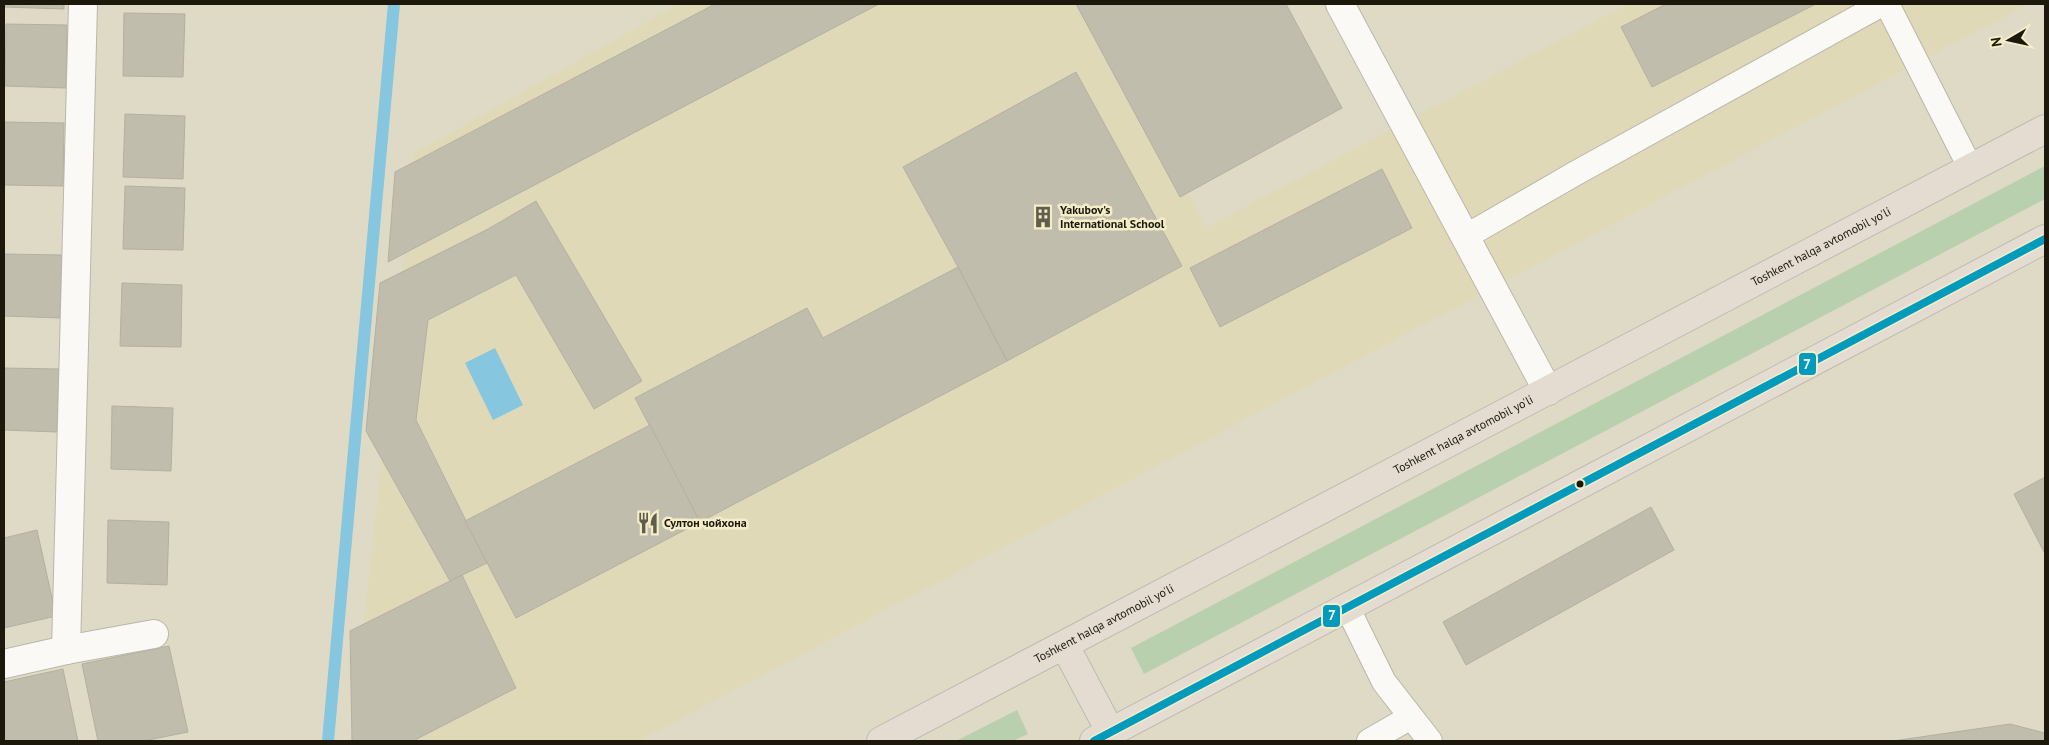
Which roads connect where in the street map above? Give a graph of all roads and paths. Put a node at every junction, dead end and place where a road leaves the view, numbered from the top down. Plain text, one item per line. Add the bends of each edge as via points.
1 (83, 4) edge
2 (1340, 4) edge
3 (1882, 4) edge
4 (1887, 4) edge
5 (2045, 130) edge
6 (1971, 169) junction
7 (1465, 237) junction
8 (2045, 240) edge
9 (1548, 391) junction
10 (1348, 607) junction
11 (154, 634) dead end
12 (1065, 646) junction
13 (66, 650) junction
14 (4, 664) edge
15 (1411, 717) junction
16 (1102, 737) edge
17 (881, 741) edge
18 (1368, 741) edge
19 (1430, 741) edge

1 - 13 street
2 - 7 street
3 - 7 lane
4 - 6 lane
5 - 6 highway, Toshkent halqa avtomobil yo'li
6 - 9 highway, Toshkent halqa avtomobil yo'li
7 - 9 street
8 - 10 highway
9 - 12 highway, Toshkent halqa avtomobil yo'li
10 - 15 lane via 1384,682
10 - 16 highway
11 - 13 street
12 - 16 highway
12 - 17 highway, Toshkent halqa avtomobil yo'li
13 - 14 street
15 - 18 lane
15 - 19 lane

